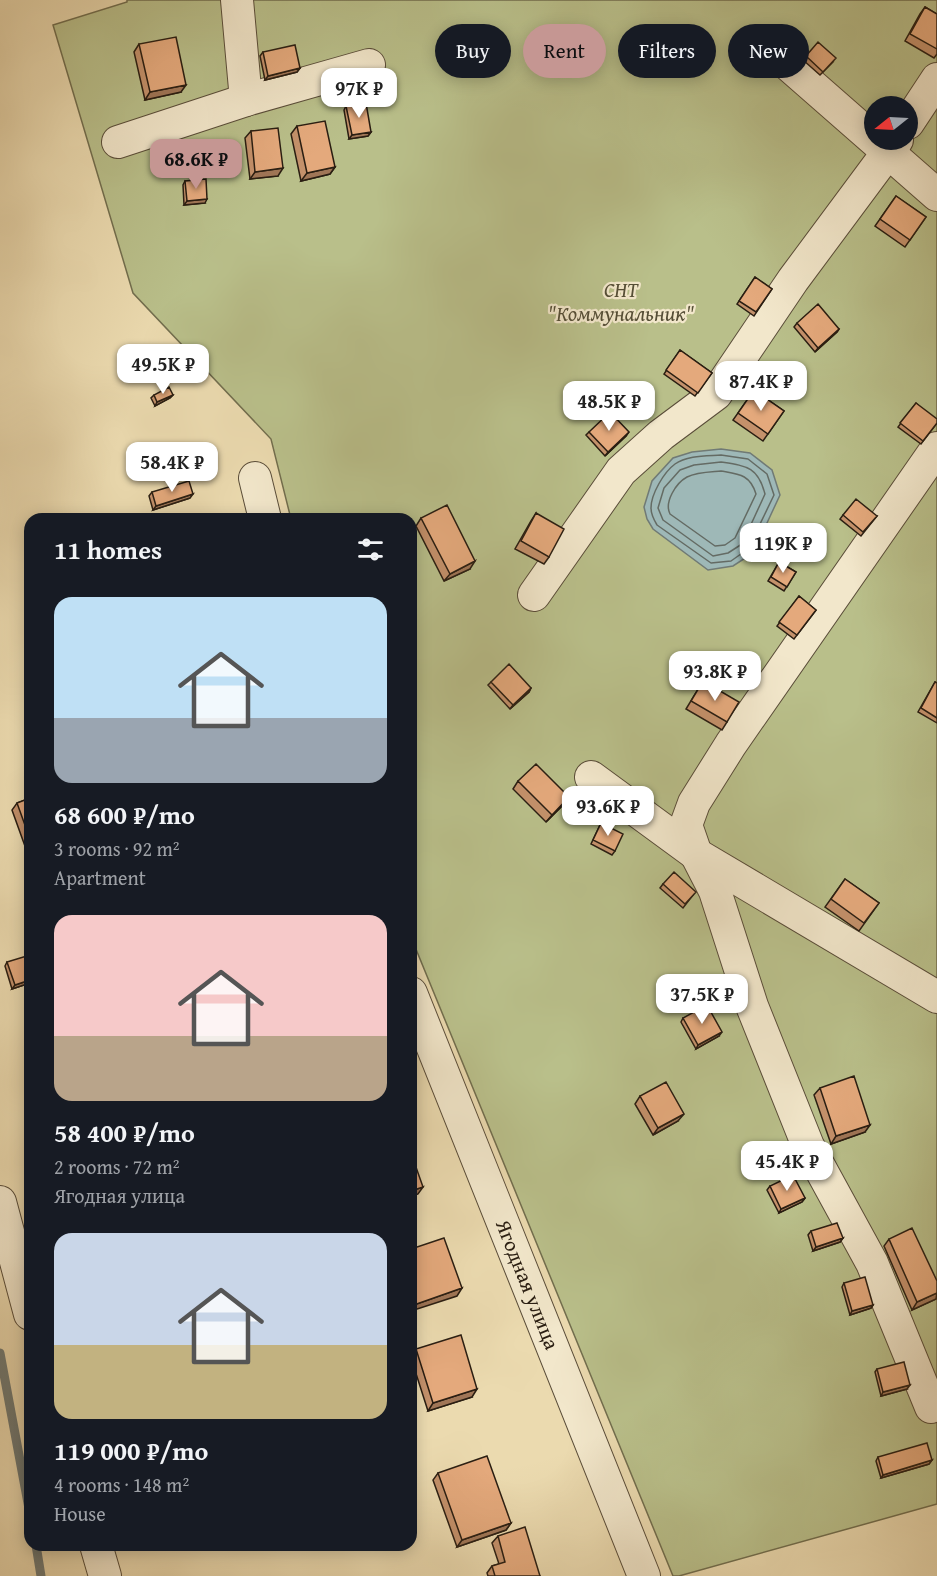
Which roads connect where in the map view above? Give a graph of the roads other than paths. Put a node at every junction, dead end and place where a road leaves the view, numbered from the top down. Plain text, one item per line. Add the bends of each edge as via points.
1 (237, 0) edge
2 (369, 65) dead end
3 (807, 78) edge
4 (937, 79) edge
5 (246, 100) junction
6 (918, 108) edge
7 (864, 124) edge
8 (118, 142) dead end
9 (889, 150) edge
10 (896, 150) edge
11 (937, 195) edge
12 (937, 448) edge
13 (255, 478) dead end
14 (264, 513) edge
15 (534, 595) dead end
16 (591, 777) dead end
17 (696, 854) junction
18 (937, 997) edge
19 (417, 1008) edge
20 (0, 1202) edge
21 (24, 1292) edge
22 (932, 1407) dead end
23 (98, 1551) edge
24 (105, 1576) edge
25 (644, 1576) edge

1 - 5 street
2 - 5 street
3 - 7 street
4 - 6 street
5 - 8 street
9 - 15 street via 793,280 716,394 621,471
10 - 11 street
12 - 17 street via 694,802 686,825
13 - 14 street
16 - 17 street
17 - 18 street
17 - 22 street via 714,891 752,1006 808,1146 872,1263
19 - 25 street, Ягодная улица
20 - 21 street
23 - 24 street

